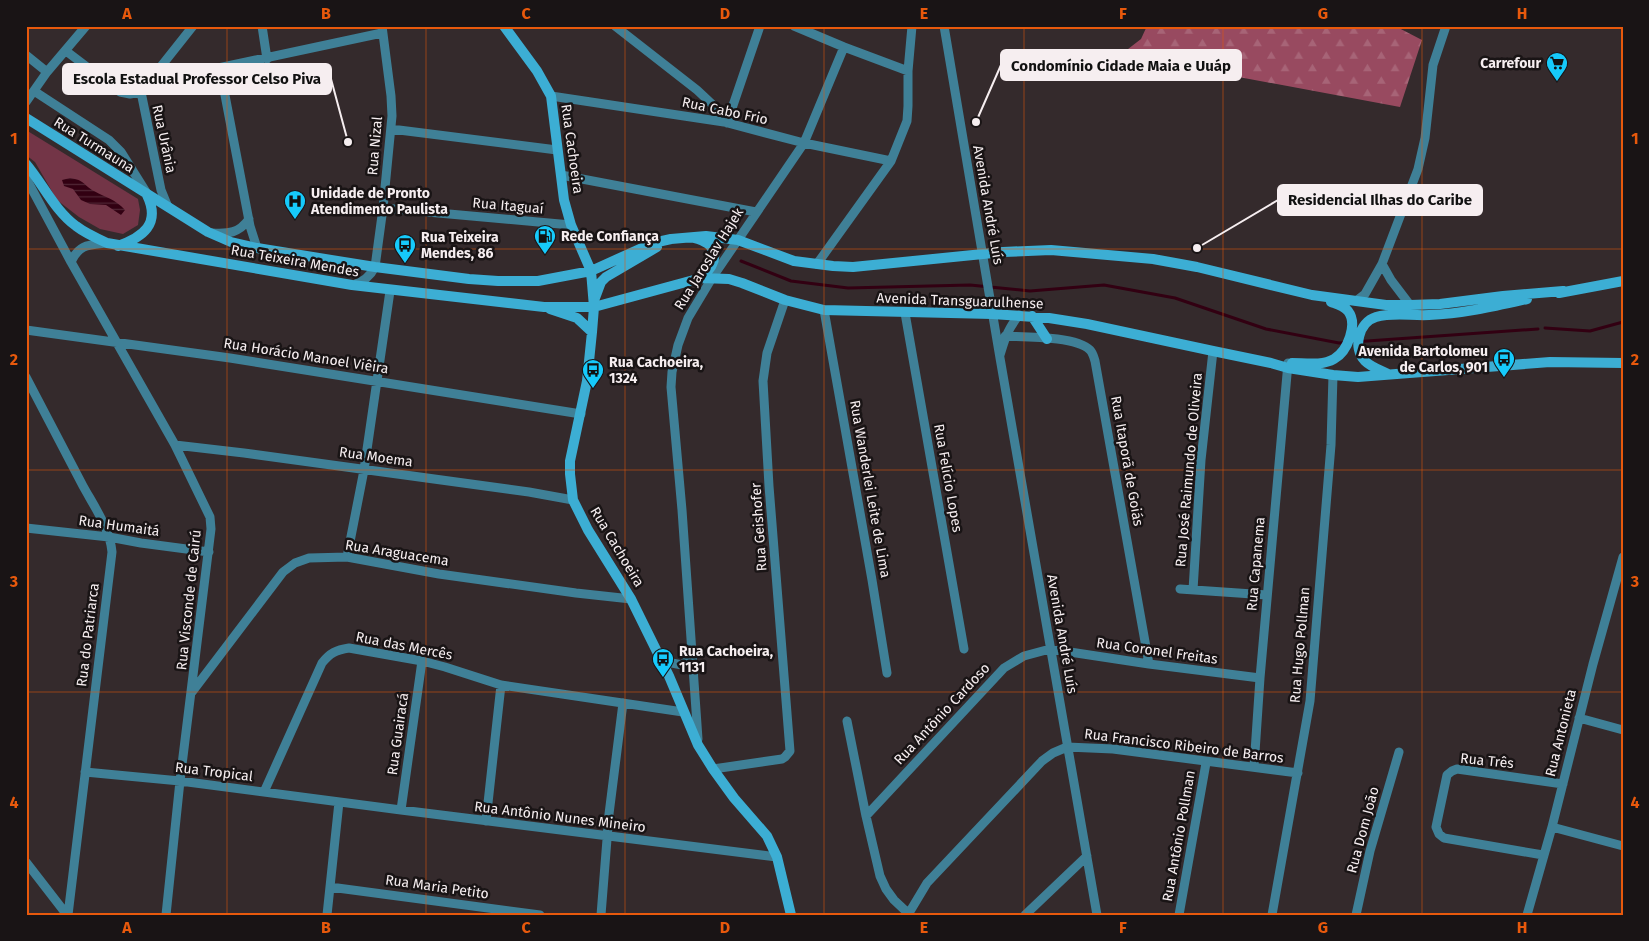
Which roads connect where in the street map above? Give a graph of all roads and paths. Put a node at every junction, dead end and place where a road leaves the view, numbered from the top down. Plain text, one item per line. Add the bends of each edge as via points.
1 (86, 26) edge
2 (193, 26) edge
3 (262, 26) edge
4 (504, 26) edge
5 (616, 26) edge
6 (760, 26) edge
7 (794, 26) edge
8 (912, 26) edge
9 (944, 26) edge
10 (1446, 26) edge
11 (382, 30) edge
12 (844, 47) junction
13 (66, 51) junction
14 (26, 55) edge
15 (267, 58) junction
16 (220, 69) junction
17 (908, 70) junction
18 (47, 72) junction
19 (148, 83) junction
20 (34, 91) junction
21 (141, 92) junction
22 (551, 96) junction
23 (26, 102) edge
24 (26, 118) edge
25 (726, 123) junction
26 (390, 129) junction
27 (804, 143) junction
28 (558, 150) junction
29 (892, 161) junction
30 (26, 164) edge
31 (561, 175) junction
32 (26, 178) edge
33 (161, 190) junction
34 (151, 197) junction
35 (168, 207) junction
36 (383, 208) junction
37 (756, 212) junction
38 (249, 218) junction
39 (571, 225) junction
40 (208, 232) junction
41 (691, 237) junction
42 (670, 239) junction
43 (738, 240) junction
44 (112, 245) junction
45 (257, 248) junction
46 (982, 254) junction
47 (715, 255) junction
48 (71, 262) junction
49 (817, 264) junction
50 (1382, 264) junction
51 (719, 266) junction
52 (375, 268) junction
53 (591, 271) junction
54 (706, 278) junction
55 (1623, 281) edge
56 (352, 286) junction
57 (390, 291) junction
58 (1563, 292) junction
59 (1312, 295) junction
60 (785, 300) junction
61 (1356, 301) junction
62 (1410, 306) junction
63 (544, 307) junction
64 (594, 307) junction
65 (824, 310) junction
66 (906, 313) junction
67 (992, 314) junction
68 (1019, 316) junction
69 (1032, 316) junction
70 (26, 330) edge
71 (592, 332) junction
72 (1005, 336) junction
73 (1047, 339) junction
74 (118, 343) junction
75 (1212, 351) junction
76 (1000, 358) junction
77 (1623, 363) edge
78 (1288, 365) junction
79 (1389, 374) junction
80 (1332, 375) junction
81 (26, 377) edge
82 (377, 381) junction
83 (581, 414) junction
84 (176, 446) junction
85 (364, 470) junction
86 (573, 500) junction
87 (26, 528) edge
88 (109, 537) junction
89 (209, 552) junction
90 (347, 557) junction
91 (1623, 557) edge
92 (1180, 589) dead end
93 (1193, 590) junction
94 (1267, 595) junction
95 (631, 598) junction
96 (964, 649) dead end
97 (1050, 649) junction
98 (692, 656) junction
99 (422, 661) junction
100 (662, 661) junction
101 (1149, 664) junction
102 (887, 673) dead end
103 (1260, 678) junction
104 (502, 685) junction
105 (192, 693) junction
106 (623, 703) junction
107 (683, 712) junction
108 (1579, 718) junction
109 (848, 721) dead end
110 (1623, 730) edge
111 (698, 745) junction
112 (1067, 747) junction
113 (1399, 752) dead end
114 (1206, 763) junction
115 (1254, 768) junction
116 (713, 769) junction
117 (85, 772) junction
118 (1298, 773) junction
119 (180, 781) junction
120 (1563, 784) junction
121 (264, 792) junction
122 (339, 802) junction
123 (401, 810) junction
124 (866, 816) junction
125 (486, 821) junction
126 (1552, 827) junction
127 (608, 836) junction
128 (1623, 846) edge
129 (1543, 855) junction
130 (1087, 856) junction
131 (777, 857) junction
132 (26, 862) edge
133 (330, 887) junction
134 (477, 911) edge
135 (910, 914) edge
136 (68, 915) edge
137 (166, 915) edge
138 (327, 915) edge
139 (540, 915) edge
140 (600, 915) edge
141 (791, 915) edge
142 (1025, 915) edge
143 (1097, 915) edge
144 (1179, 915) edge
145 (1272, 915) edge
146 (1356, 915) edge
147 (1527, 915) edge

1 - 13 street
2 - 19 street
3 - 15 street
4 - 22 main road, Rua Cachoeira
5 - 25 street via 698,90
6 - 25 street
7 - 12 street
8 - 17 street
9 - 46 street, Avenida André Luís via 968,143
10 - 50 street via 1433,65 1418,169
11 - 15 street
11 - 26 street, Rua Nizal via 391,96
12 - 17 street
12 - 27 street, Rua Jaroslav Hajek
13 - 18 street
13 - 21 street, Rua Urânia via 120,92
14 - 18 street
15 - 16 street
16 - 19 street
16 - 38 street
17 - 29 street via 907,120
18 - 20 street
19 - 21 street
20 - 23 street
20 - 34 street, Rua Turmauna via 109,140 121,152
21 - 33 street, Rua Urânia
22 - 25 street, Rua Cabo Frio
22 - 28 main road, Rua Cachoeira
24 - 34 main road, Rua Turmauna
25 - 27 street, Rua Cabo Frio
26 - 28 street
26 - 36 street, Rua Nizal
27 - 29 street, Rua Cabo Frio
27 - 37 street, Rua Jaroslav Hajek
28 - 31 main road, Rua Cachoeira
29 - 49 street
30 - 44 main road, Rua Teixeira Mendes via 75,226
31 - 37 street
31 - 39 main road, Rua Cachoeira
32 - 48 street, Rua Visconde de Cairú
33 - 34 street, Rua Urânia
33 - 35 street, Rua Urânia
34 - 35 main road, Rua Turmauna
34 - 44 main road via 148,226 136,240
35 - 40 main road, Rua Turmauna
36 - 39 street, Rua Itaguaí
36 - 52 street, Rua Nizal
37 - 43 street, Rua Jaroslav Hajek
38 - 40 street via 238,230
38 - 45 street
39 - 53 main road, Rua Cachoeira
40 - 45 main road, Rua Turmauna
41 - 42 main road
41 - 43 main road
41 - 47 main road via 711,246
42 - 53 main road via 636,250
42 - 64 main road via 606,277 598,288
43 - 49 main road via 794,261
43 - 51 street, Rua Jaroslav Hajek
44 - 48 street via 80,248
44 - 56 main road, Rua Teixeira Mendes
45 - 52 main road, Rua Teixeira Mendes
46 - 49 main road via 853,267
46 - 59 main road via 1051,250 1153,259
46 - 67 street, Avenida André Luís
47 - 51 main road
47 - 54 main road
48 - 74 street, Rua Visconde de Cairú
50 - 61 street via 1365,294
50 - 62 street
51 - 54 street, Rua Jaroslav Hajek
52 - 53 main road, Rua Teixeira Mendes via 498,281 538,281
52 - 56 street via 366,279
53 - 64 main road, Rua Cachoeira
54 - 60 main road, Avenida Transguarulhense via 742,282
54 - 64 main road, Avenida Transguarulhense
54 - 98 street, Rua Jaroslav Hajek via 678,345 671,387
55 - 58 main road
56 - 57 main road, Rua Teixeira Mendes
57 - 63 main road, Rua Teixeira Mendes
57 - 82 street
58 - 62 main road
58 - 79 main road via 1464,311 1375,317 1362,328 1358,348 1366,362
59 - 61 main road
59 - 78 main road via 1341,305 1350,314 1352,326 1346,347 1335,359 1324,363
60 - 65 main road, Avenida Transguarulhense
60 - 116 street, Rua Geishofer via 766,353 763,381 791,746 782,759
61 - 62 main road
63 - 64 main road, Rua Teixeira Mendes
63 - 71 main road via 577,318
64 - 71 main road, Rua Cachoeira
65 - 66 main road, Avenida Transguarulhense
65 - 102 street, Rua Wanderlei Leite de Lima
66 - 67 main road, Avenida Transguarulhense
66 - 96 street, Rua Felício Lopes
67 - 68 main road, Avenida Transguarulhense
67 - 76 street, Avenida André Luís
68 - 69 main road, Avenida Transguarulhense
68 - 72 street, Avenida André Luís
69 - 73 main road
69 - 75 main road, Avenida Transguarulhense via 1087,324
70 - 74 street, Rua Horácio Manoel Viêira
71 - 83 main road, Rua Cachoeira
72 - 73 street, Rua Itaporã de Goiás
72 - 76 street, Avenida André Luís
73 - 101 street, Rua Itaporã de Goiás via 1071,341 1083,346 1091,351 1096,361
74 - 82 street, Rua Horácio Manoel Viêira
74 - 84 street, Rua Visconde de Cairú
75 - 78 main road, Avenida Transguarulhense
75 - 93 street, Rua José Raimundo de Oliveira
76 - 97 street, Avenida André Luís
77 - 79 main road via 1550,362
78 - 80 main road
78 - 94 street, Rua Capanema
79 - 80 main road
80 - 118 street, Rua Hugo Pollman via 1332,445 1316,634 1310,701
81 - 88 street, Rua do Patriarca
82 - 83 street, Rua Horácio Manoel Viêira
82 - 85 street
83 - 86 main road, Rua Cachoeira via 570,461
84 - 85 street, Rua Moema
84 - 89 street, Rua Visconde de Cairú via 210,517
85 - 86 street, Rua Moema
85 - 90 street
86 - 95 main road, Rua Cachoeira
87 - 88 street, Rua Humaitá
88 - 89 street, Rua Humaitá
88 - 117 street, Rua do Patriarca via 112,552
89 - 105 street, Rua Visconde de Cairú
90 - 95 street, Rua Araguacema via 439,574
90 - 105 street, Rua Araguacema via 309,558 283,572
91 - 108 street, Rua Antonieta
92 - 93 street
93 - 94 street
94 - 103 street, Rua Capanema
95 - 100 main road, Rua Cachoeira
97 - 101 street, Rua Coronel Freitas
97 - 112 street, Avenida André Luís
97 - 124 street, Rua Antônio Cardoso via 1024,656 1004,668
98 - 100 street via 682,665
98 - 111 street, Rua Jaroslav Hajek
99 - 104 street, Rua das Mercês
99 - 121 street, Rua das Mercês via 349,648 329,655 322,663
99 - 123 street, Rua Guairacá
100 - 107 main road, Rua Cachoeira
101 - 103 street, Rua Coronel Freitas
103 - 115 street, Rua Capanema
104 - 106 street, Rua das Mercês
104 - 125 street
105 - 119 street, Rua Visconde de Cairú
106 - 107 street, Rua das Mercês
106 - 127 street
107 - 111 main road, Rua Cachoeira
108 - 110 street
108 - 120 street, Rua Antonieta
109 - 124 street
111 - 116 main road, Rua Cachoeira
112 - 114 street, Rua Francisco Ribeiro de Barros
112 - 130 street, Avenida André Luís
112 - 135 street via 1042,761 927,883
113 - 146 street, Rua Dom João via 1370,851
114 - 115 street, Rua Francisco Ribeiro de Barros
114 - 144 street, Rua Antônio Pollman
115 - 118 street, Rua Francisco Ribeiro de Barros
116 - 131 main road, Rua Cachoeira via 766,836
117 - 119 street, Rua Tropical
117 - 136 street, Rua do Patriarca
118 - 145 street, Rua Hugo Pollman
119 - 121 street, Rua Tropical
119 - 137 street, Rua Visconde de Cairú
120 - 126 street, Rua Antonieta
120 - 129 street, Rua Três via 1457,769 1447,776 1436,827 1439,834 1444,838
121 - 122 street, Rua Tropical
122 - 123 street, Rua Antônio Nunes Mineiro
122 - 133 street
123 - 125 street, Rua Antônio Nunes Mineiro
124 - 135 street via 880,876 894,900
125 - 127 street, Rua Antônio Nunes Mineiro
126 - 128 street
126 - 129 street, Rua Antonieta
127 - 131 street, Rua Antônio Nunes Mineiro
127 - 140 street
129 - 147 street, Rua Antonieta
130 - 142 street
130 - 143 street, Avenida André Luís
131 - 141 main road, Rua Cachoeira
132 - 136 street
133 - 134 street, Rua Maria Petito
133 - 138 street
134 - 139 street, Rua Maria Petito

